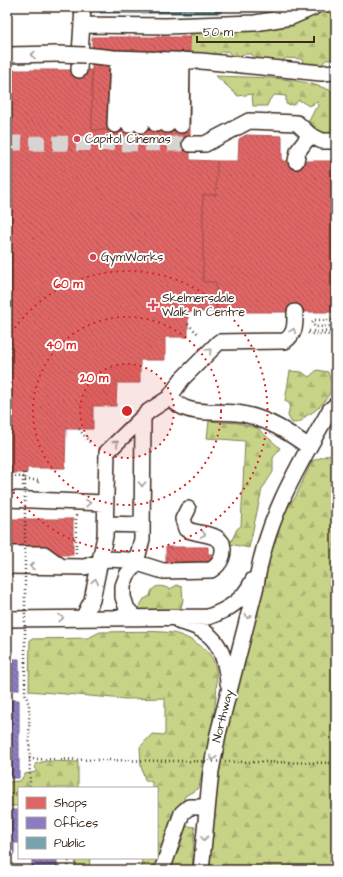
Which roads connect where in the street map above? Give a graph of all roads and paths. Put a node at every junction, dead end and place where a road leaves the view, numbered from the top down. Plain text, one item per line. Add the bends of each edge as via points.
1 (83, 7) edge
2 (314, 7) edge
3 (82, 25) junction
4 (7, 55) edge
5 (150, 59) junction
6 (79, 70) dead end
7 (336, 72) edge
8 (321, 73) junction
9 (336, 80) edge
10 (148, 125) junction
11 (310, 135) junction
12 (335, 140) edge
13 (190, 144) tunnel mouth
14 (296, 161) dead end
15 (295, 312) dead end
16 (336, 320) edge
17 (188, 324) dead end
18 (336, 326) edge
19 (198, 334) dead end
20 (336, 334) edge
21 (170, 398) junction
22 (336, 405) edge
23 (143, 417) junction
24 (79, 429) dead end
25 (91, 444) dead end
26 (309, 447) junction
27 (7, 476) edge
28 (25, 476) junction
29 (23, 484) dead end
30 (7, 499) edge
31 (69, 502) junction
32 (105, 503) junction
33 (188, 509) dead end
34 (7, 510) edge
35 (104, 524) junction
36 (142, 525) junction
37 (73, 537) dead end
38 (7, 554) edge
39 (99, 563) junction
40 (136, 563) junction
41 (259, 564) junction
42 (7, 566) edge
43 (62, 567) junction
44 (83, 618) junction
45 (136, 618) junction
46 (163, 618) junction
47 (14, 619) edge
48 (228, 692) junction
49 (29, 759) junction
50 (336, 762) edge
51 (30, 787) edge
52 (7, 793) edge
53 (18, 793) edge
54 (207, 807) junction
55 (68, 859) edge
56 (68, 870) edge
57 (162, 870) edge
58 (201, 870) edge

1 - 3 street
2 - 3 street via 291,17 255,23
3 - 6 street
5 -> 4 street, bridge via 58,54
5 - 8 street
5 - 10 street
5 - 10 street
5 - 10 street
7 - 8 street
8 - 9 street
11 - 12 street via 322,141
11 - 13 street via 297,123 249,121 205,144
11 - 14 street via 298,151
21 -> 15 street via 182,379 219,342 285,341 294,331
16 - 18 path via 315,320 312,323 315,327
17 - 19 path
20 - 20 path via 307,331 310,334
21 - 23 street
21 - 26 street via 191,410 237,413 258,418 284,430
22 - 26 street, Northway via 330,410
32 -> 23 street via 107,452
23 -> 36 street
24 - 25 path
26 - 41 street, Northway via 276,512
27 - 28 path, bridge
28 - 29 path via 39,480 39,484
28 - 49 path, bridge via 25,693 29,705
30 - 31 street
31 -> 32 street
31 - 34 street via 47,509
31 - 37 path via 76,537
32 - 35 street
33 -> 40 street via 183,519 186,529 193,533 215,536 222,543 224,554 219,564 206,571 163,571
35 - 36 street
35 - 39 street via 105,536
36 - 40 street via 142,538
38 - 43 street via 44,554
39 - 40 street via 107,560 128,560
39 - 43 street via 85,567
44 -> 39 street via 92,600
40 - 45 street via 123,586 127,609
41 - 46 street, Northway via 249,589 231,607 208,617
41 -> 48 street, Northway via 256,586
43 -> 42 street
44 - 45 street, Northway
47 -> 44 street, Northway
45 - 46 street, Northway
46 - 48 street via 191,624 212,637 224,658
48 -> 54 street, Northway via 212,763
49 - 50 path, bridge
49 - 51 path
52 - 53 path
54 - 57 street via 189,807 182,813
54 -> 58 street, Northway
55 - 56 path

